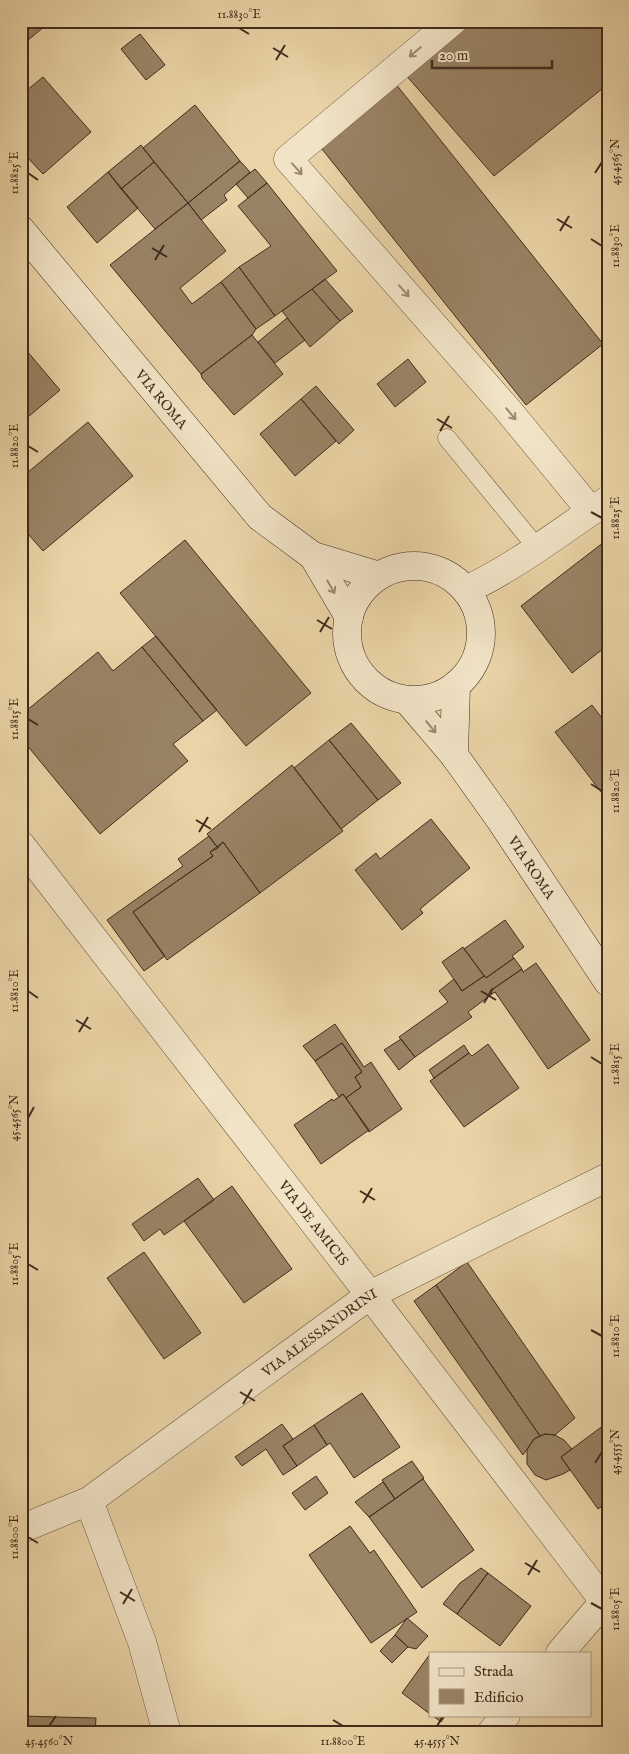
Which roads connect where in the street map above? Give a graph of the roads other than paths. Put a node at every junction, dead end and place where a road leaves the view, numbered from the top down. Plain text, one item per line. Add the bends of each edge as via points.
1 (453, 21) edge
2 (21, 230) edge
3 (447, 438) dead end
4 (600, 505) edge
5 (538, 549) junction
6 (313, 556) junction
7 (379, 576) junction
8 (466, 590) junction
9 (349, 618) junction
10 (456, 685) junction
11 (407, 700) junction
12 (454, 755) junction
13 (21, 845) edge
14 (608, 982) edge
15 (608, 1178) edge
16 (370, 1296) junction
17 (90, 1501) junction
18 (21, 1529) edge
19 (606, 1599) edge
20 (561, 1652) edge
21 (505, 1716) edge
22 (167, 1733) edge
23 (491, 1733) edge

1 -> 4 street via 288,158 507,409
2 - 6 street, VIA ROMA via 260,517
3 - 5 lane
4 - 5 street
5 - 8 street
6 - 7 street, VIA ROMA
6 -> 9 street, VIA ROMA
7 - 8 street via 397,568 435,569 452,577
7 - 9 street via 355,601
8 - 10 street via 477,608 482,629 479,650 471,669
9 - 11 street via 348,640 354,662 367,680 385,694
10 - 11 street via 433,697
10 - 12 street
11 -> 12 street, VIA ROMA
12 - 14 street, VIA ROMA
13 - 16 street, VIA DE AMICIS
15 - 16 street, VIA ALESSANDRINI
16 - 17 street, VIA ALESSANDRINI
16 - 19 street, VIA DE AMICIS
17 - 18 street, VIA ALESSANDRINI
17 - 22 street via 142,1642
19 - 20 street
21 - 23 street

